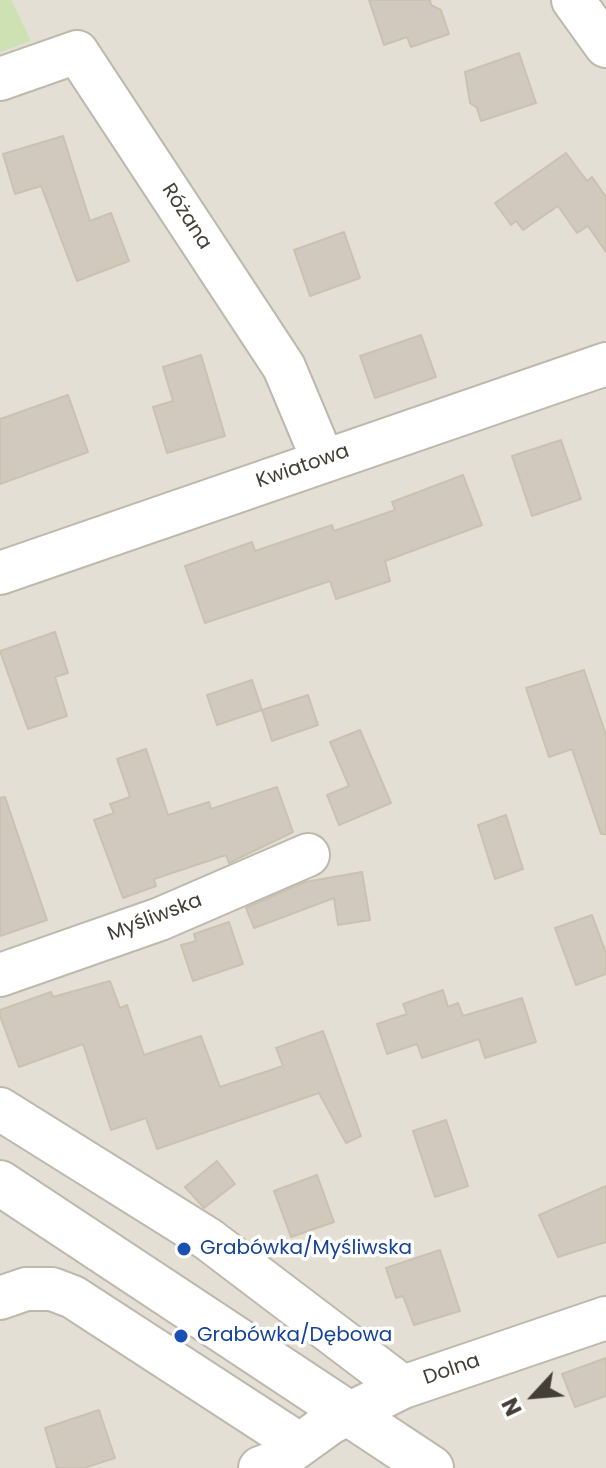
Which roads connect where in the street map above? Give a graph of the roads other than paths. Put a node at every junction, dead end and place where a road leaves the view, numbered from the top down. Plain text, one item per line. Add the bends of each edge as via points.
1 (573, 0) edge
2 (606, 46) edge
3 (0, 79) edge
4 (606, 364) edge
5 (323, 460) junction
6 (0, 573) edge
7 (308, 855) dead end
8 (0, 975) edge
9 (0, 1109) edge
10 (0, 1183) edge
11 (13, 1293) edge
12 (606, 1318) edge
13 (403, 1387) junction
14 (347, 1413) junction
15 (299, 1444) junction
16 (260, 1468) edge
17 (431, 1468) edge

1 - 2 street
3 - 5 street, Różana via 77,52 284,367
4 - 5 street, Kwiatowa
5 - 6 street, Kwiatowa
7 - 8 street, Myśliwska via 160,919
9 - 13 street via 208,1239
10 - 14 street
11 - 15 street via 52,1289 73,1297
12 - 13 street, Dolna
13 - 14 street, Dolna
14 - 15 street, Dolna
14 - 17 street
15 - 16 street, Dolna

